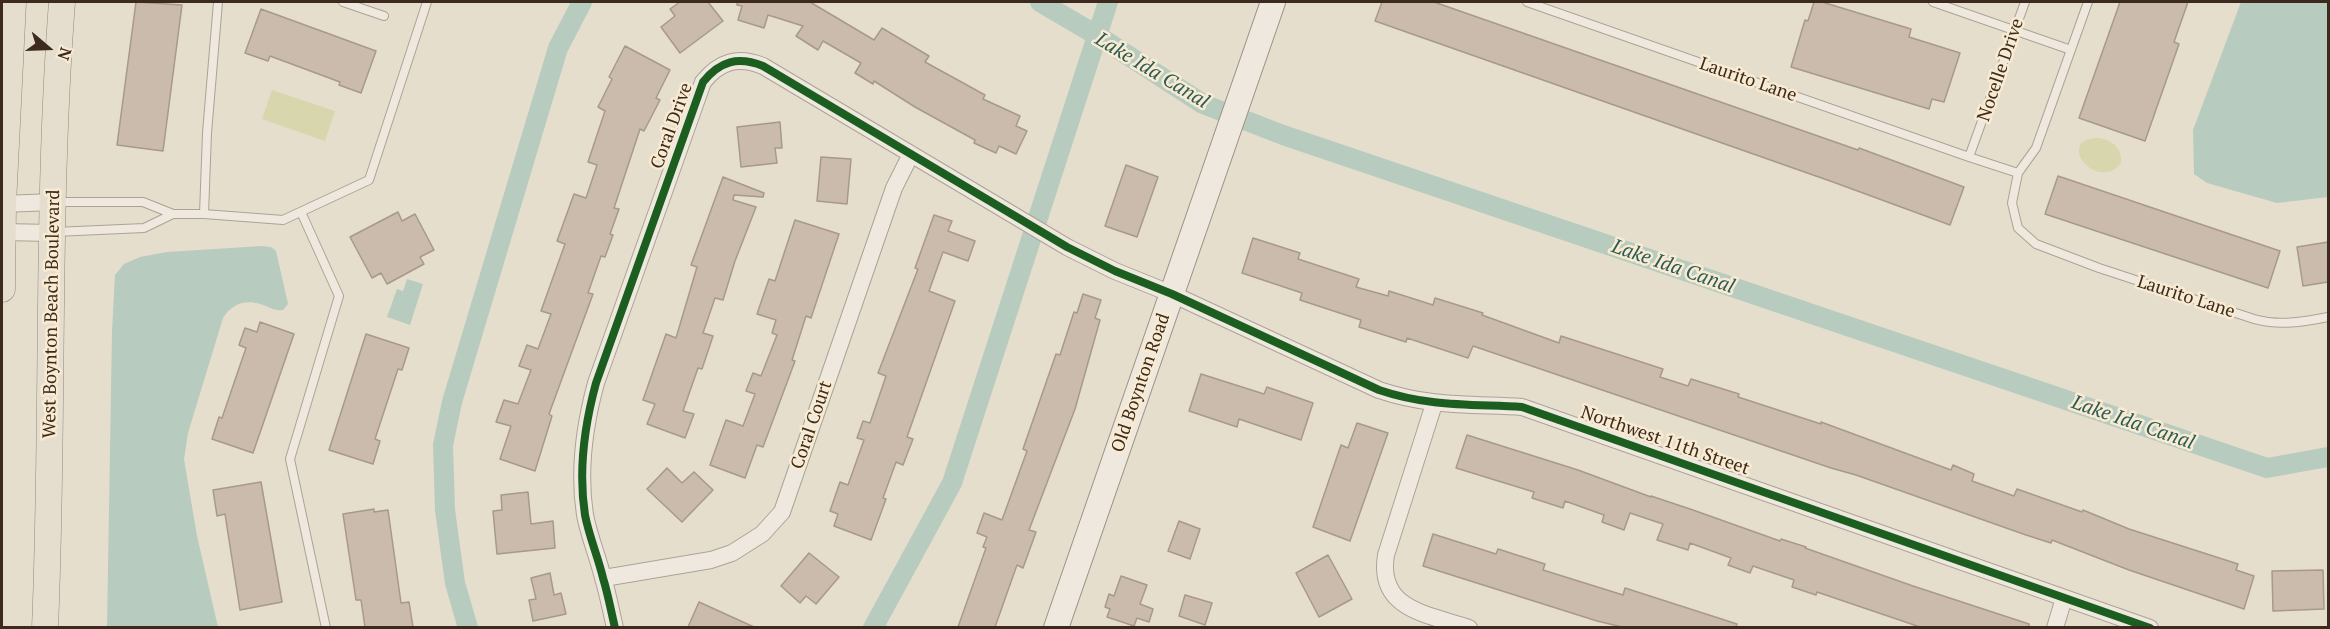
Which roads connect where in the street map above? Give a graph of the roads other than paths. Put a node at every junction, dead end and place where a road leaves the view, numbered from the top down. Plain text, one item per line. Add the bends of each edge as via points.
1 (13, 2) edge
2 (62, 2) edge
3 (218, 2) edge
4 (343, 2) edge
5 (427, 2) edge
6 (1273, 2) edge
7 (1527, 2) edge
8 (1933, 2) edge
9 (2025, 2) edge
10 (2088, 2) edge
11 (384, 16) dead end
12 (2015, 30) junction
13 (2071, 50) junction
14 (911, 154) junction
15 (1969, 157) junction
16 (2018, 173) junction
17 (54, 202) junction
18 (2, 204) edge
19 (301, 212) junction
20 (173, 214) junction
21 (204, 214) junction
22 (2, 232) edge
23 (52, 233) junction
24 (2, 289) edge
25 (1172, 294) junction
26 (2328, 317) edge
27 (1434, 404) junction
28 (604, 578) junction
29 (2064, 598) junction
30 (1060, 625) edge
31 (45, 627) edge
32 (326, 627) edge
33 (615, 627) edge
34 (1469, 627) edge
35 (2055, 627) edge
36 (2150, 627) edge

1 - 18 main road
2 - 17 main road, West Boynton Beach Boulevard
3 - 21 lane
4 - 11 lane
5 - 19 lane via 369,180
6 - 25 street, Old Boynton Road
7 - 15 lane, Laurito Lane
8 - 12 lane
9 - 12 lane, Nocelle Drive
10 - 13 lane
12 - 13 lane
12 - 15 lane, Nocelle Drive
13 - 16 lane via 2036,148
14 - 25 street, Coral Drive via 1066,247
14 - 28 street, Coral Court via 894,188 782,512 762,534 732,554
14 - 28 street, Coral Drive via 750,61 723,63 703,82 587,416 582,449 585,517
15 - 16 lane, Laurito Lane
16 - 26 lane, Laurito Lane via 2012,203 2018,228 2037,244 2271,324
17 - 18 street
17 - 20 lane via 142,202
17 - 23 main road, West Boynton Beach Boulevard
18 - 22 main road
19 - 21 lane via 283,220
19 - 32 lane via 339,296 290,459
20 - 21 lane
20 - 23 lane via 144,228
22 - 23 street
22 - 24 main road
23 - 31 main road, West Boynton Beach Boulevard
25 - 27 street, Northwest 11th Street via 1379,390
25 - 30 street, Old Boynton Road
27 - 29 street, Northwest 11th Street via 1522,407
27 - 34 street via 1386,555 1386,582 1401,604
28 - 33 street, Coral Drive
29 - 35 street
29 - 36 street, Northwest 11th Street

